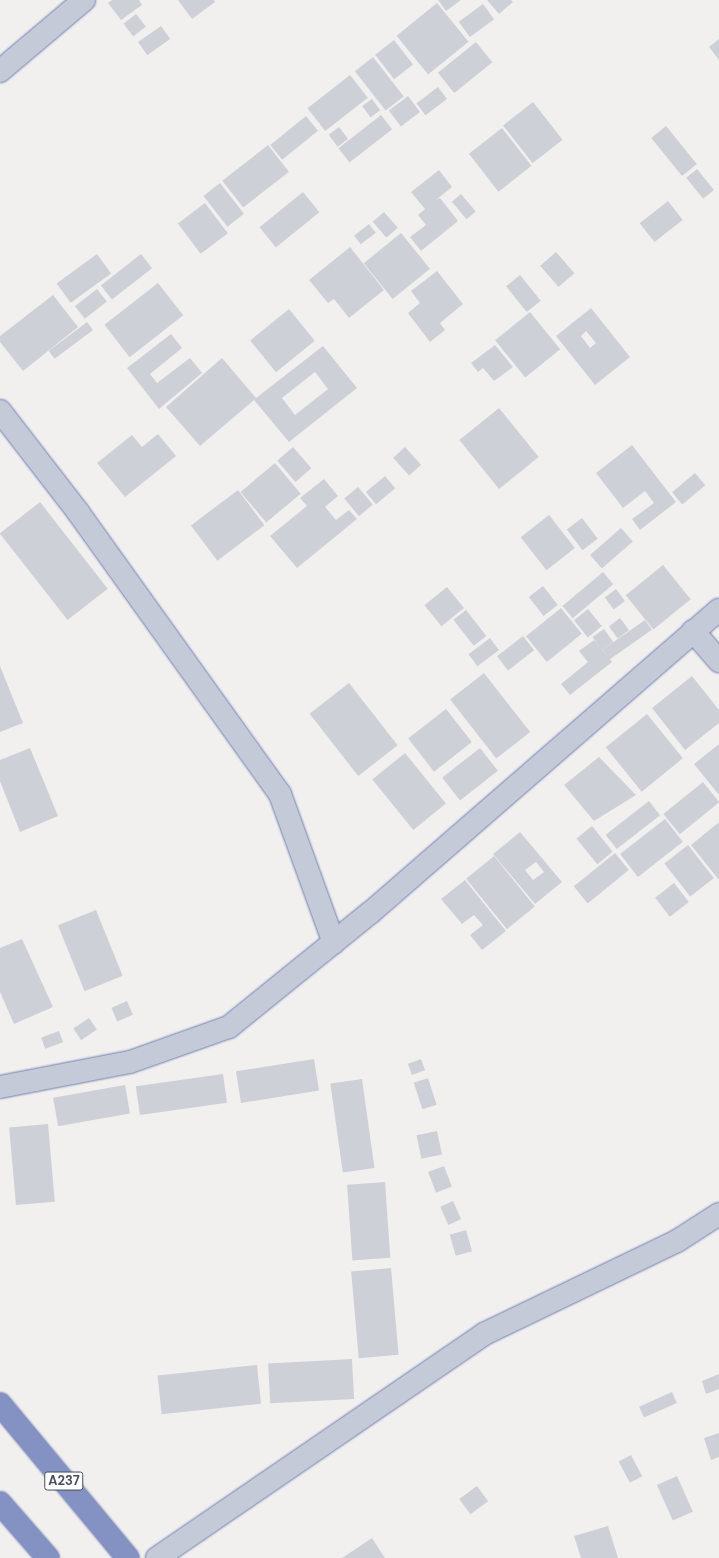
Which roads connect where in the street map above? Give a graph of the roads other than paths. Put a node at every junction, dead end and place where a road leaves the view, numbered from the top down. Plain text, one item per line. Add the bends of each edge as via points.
1 (84, 0) edge
2 (0, 72) edge
3 (0, 411) edge
4 (719, 610) edge
5 (693, 631) junction
6 (719, 661) edge
7 (334, 943) junction
8 (0, 1087) edge
9 (719, 1214) edge
10 (0, 1404) edge
11 (0, 1503) edge
12 (48, 1558) edge
13 (128, 1558) edge
14 (157, 1558) edge

1 - 2 street
3 - 7 street via 78,512 280,794
4 - 5 street
5 - 6 street
5 - 7 street
7 - 8 street via 229,1026 130,1062
9 - 14 street via 677,1241 484,1334
10 - 13 highway, A237
11 - 12 highway

